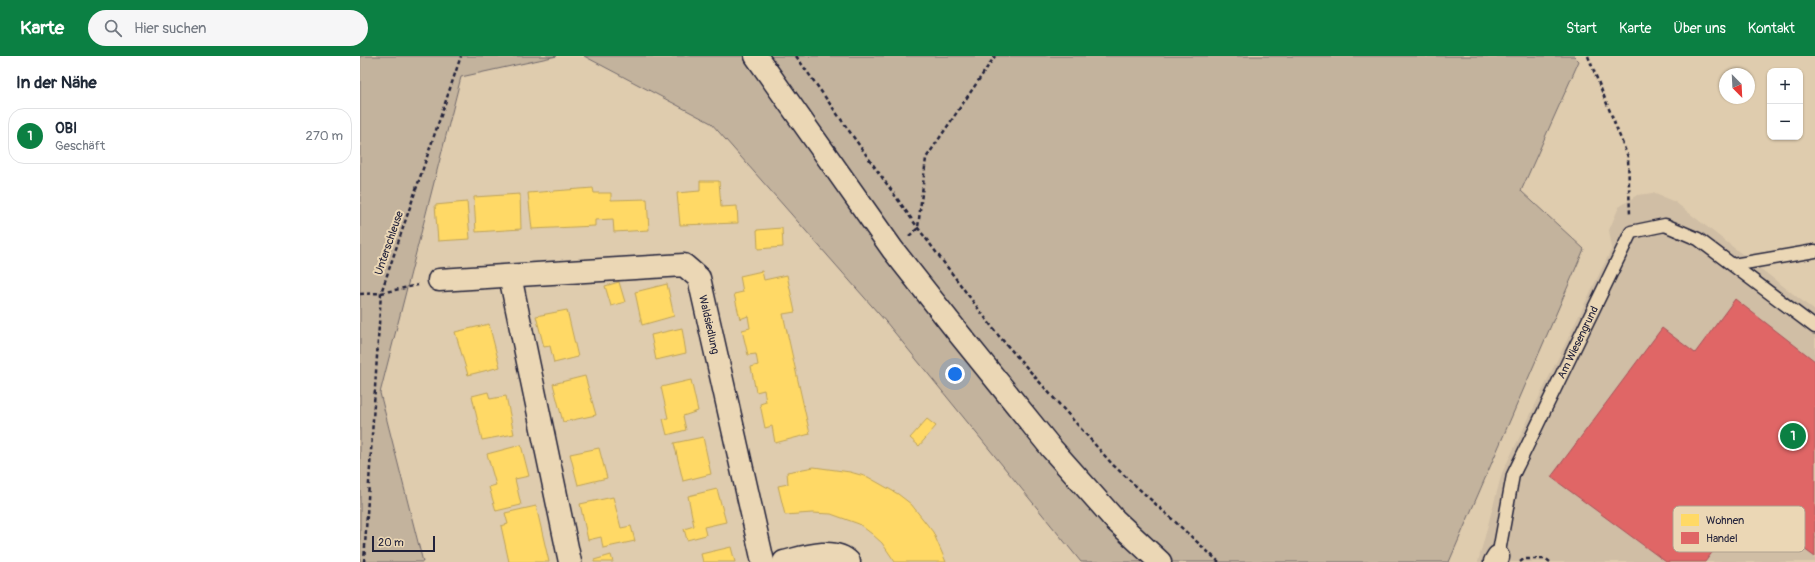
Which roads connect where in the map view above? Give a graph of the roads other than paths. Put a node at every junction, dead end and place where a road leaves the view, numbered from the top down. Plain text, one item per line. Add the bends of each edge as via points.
1 (756, 56) edge
2 (1815, 251) edge
3 (1733, 265) junction
4 (510, 276) junction
5 (439, 280) road end
6 (1815, 327) edge
7 (1497, 560) edge
8 (570, 562) edge
9 (762, 562) edge
10 (784, 562) edge
11 (849, 562) edge
12 (1160, 562) edge

1 - 12 street via 893,250 1052,449 1115,520
2 - 3 lane
3 - 6 lane
3 - 7 lane, Am Wiesengrund via 1698,239 1665,225 1631,232 1513,475
4 - 5 street, Waldsiedlung
4 - 8 street
4 - 9 street, Waldsiedlung via 684,264 699,278
10 - 11 street via 818,554 834,555

